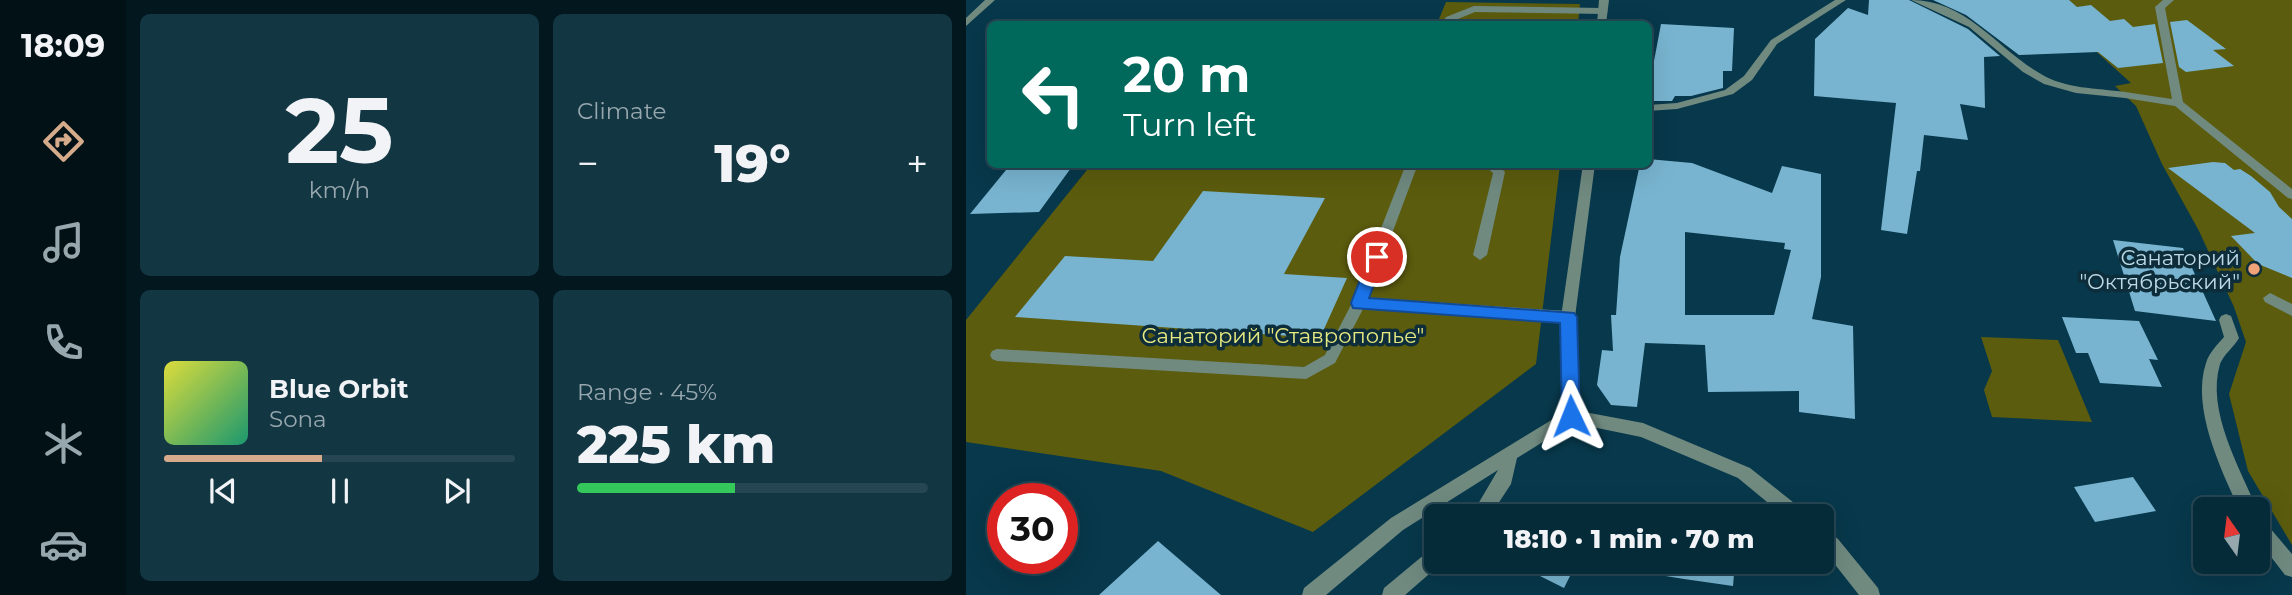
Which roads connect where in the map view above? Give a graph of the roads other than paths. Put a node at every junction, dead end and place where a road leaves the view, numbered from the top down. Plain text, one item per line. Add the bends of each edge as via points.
1 (990, 0) edge
2 (1841, 0) edge
3 (1916, 0) edge
4 (2169, 0) edge
5 (1604, 5) edge
6 (1449, 21) edge
7 (966, 23) edge
8 (2178, 103) junction
9 (1652, 108) edge
10 (1410, 168) edge
11 (1494, 168) edge
12 (1588, 168) edge
13 (2292, 195) edge
14 (1480, 255) dead end
15 (2270, 298) dead end
16 (1359, 303) junction
17 (2292, 311) edge
18 (1569, 317) junction
19 (2226, 320) dead end
20 (997, 355) dead end
21 (1571, 416) junction
22 (1510, 452) junction
23 (2243, 497) edge
24 (1488, 504) edge
25 (1782, 504) edge
26 (2270, 541) edge
27 (1834, 548) edge
28 (1424, 566) edge
29 (2292, 568) edge
30 (1311, 595) edge
31 (1391, 595) edge
32 (1871, 595) edge

1 - 7 street
2 - 9 street via 1774,42 1748,78 1729,92
3 - 8 street via 1979,29 2016,62 2059,86
4 - 8 street via 2160,7
5 - 6 street via 1474,9
8 - 13 street
10 - 16 street
11 - 14 street via 1499,172
12 - 18 street
15 - 17 street
16 - 18 street
16 - 20 street via 1331,359 1306,373
18 - 21 street
19 - 23 street via 2232,338 2213,362 2209,386 2222,452
21 - 22 street
21 - 25 street via 1643,430 1744,473
22 - 24 street via 1505,478
22 - 30 street via 1396,524
26 - 29 street
27 - 32 street
28 - 31 street

